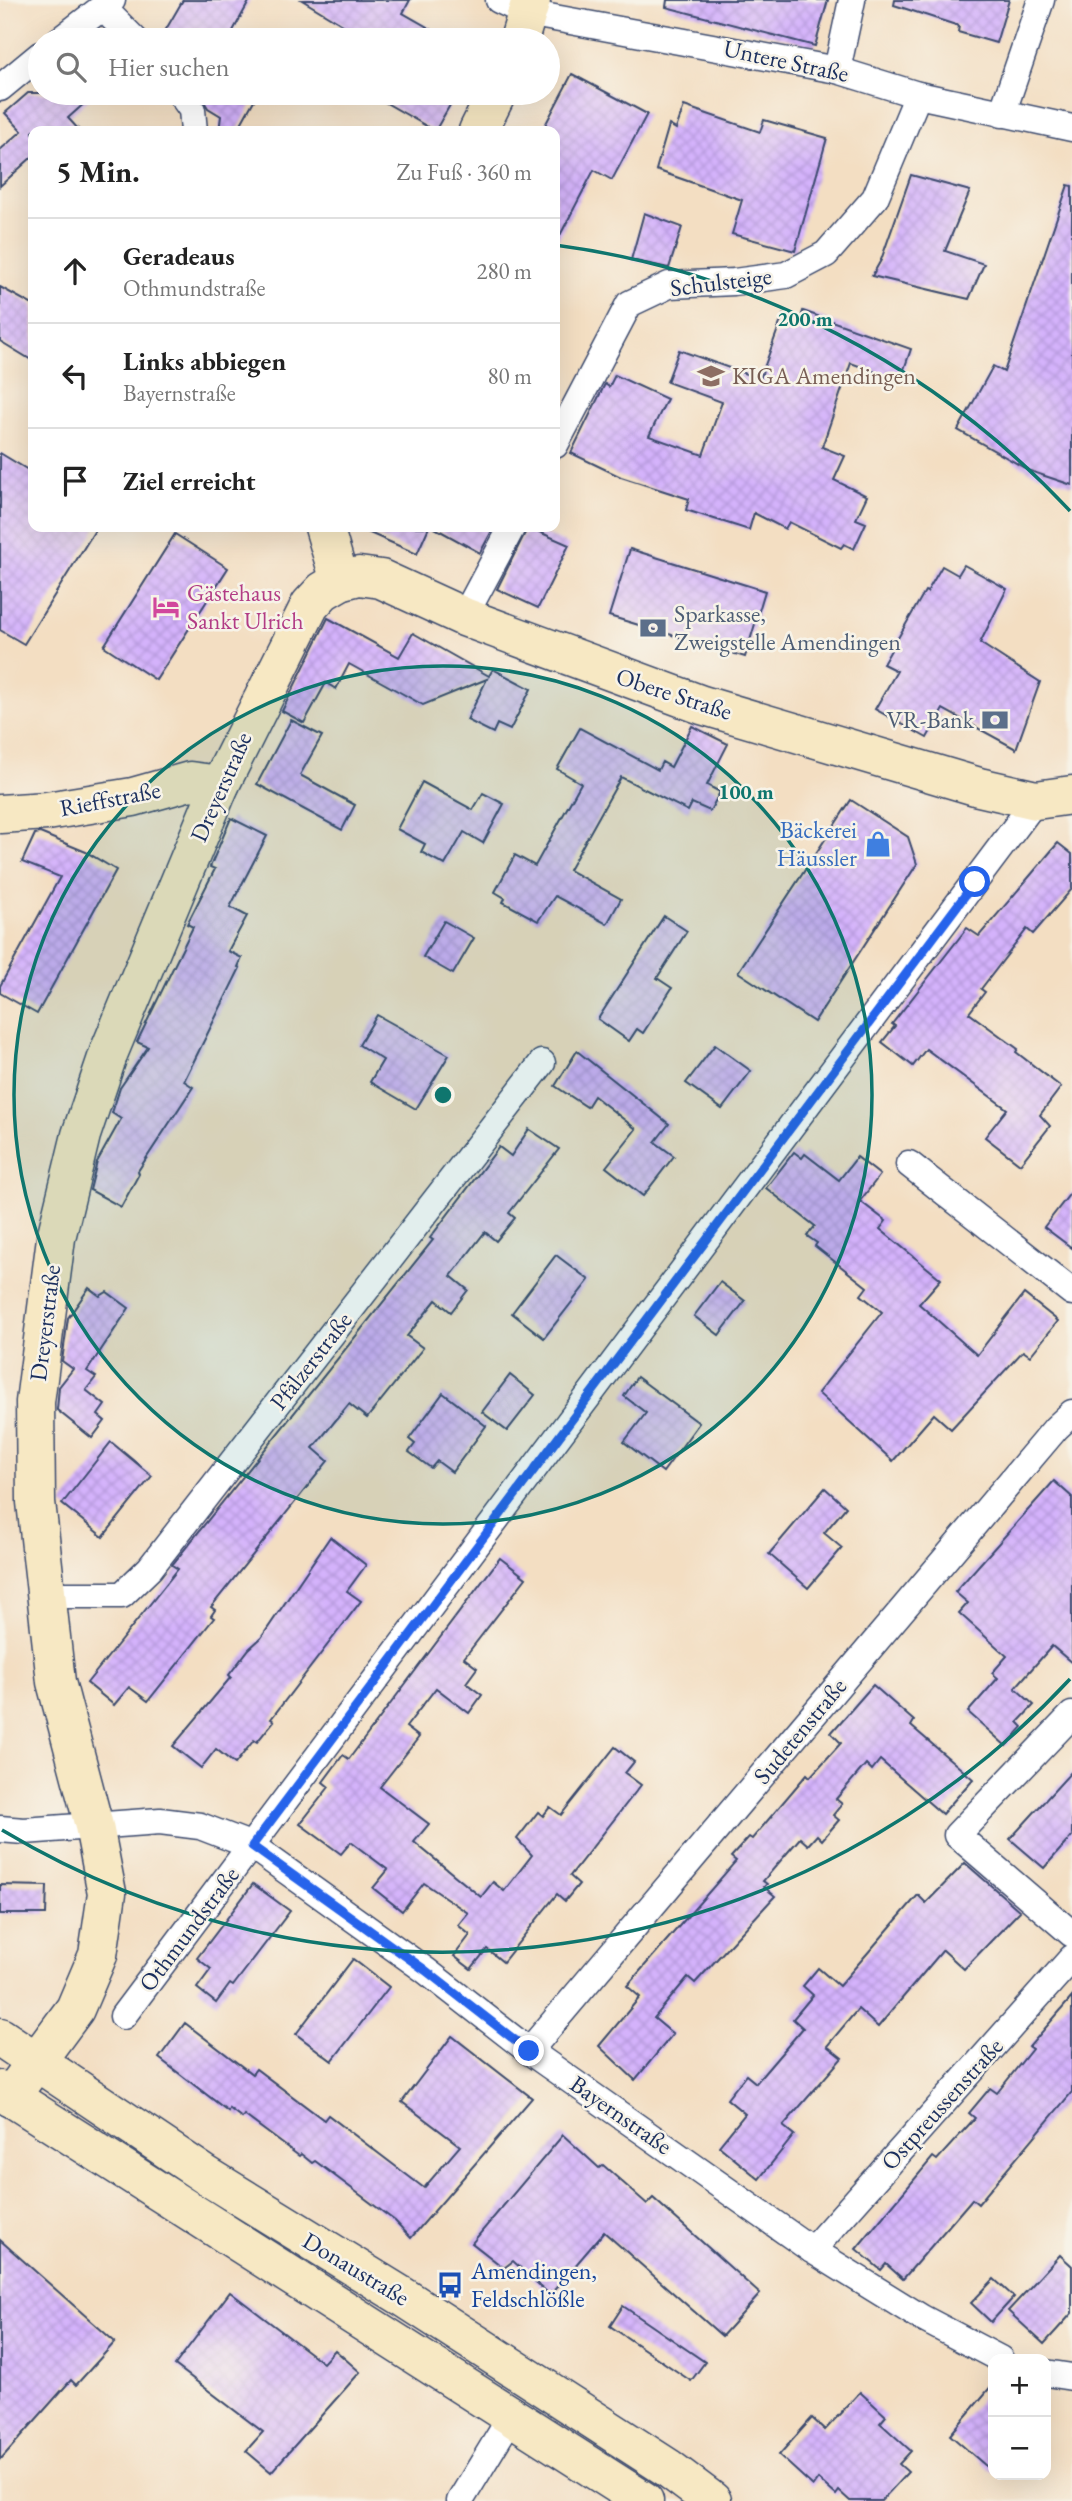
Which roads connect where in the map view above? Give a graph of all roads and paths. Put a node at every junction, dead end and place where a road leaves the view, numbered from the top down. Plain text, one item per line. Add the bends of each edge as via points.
1 (852, 0) edge
2 (1041, 0) edge
3 (108, 5) edge
4 (519, 13) edge
5 (76, 28) edge
6 (126, 28) edge
7 (28, 65) edge
8 (837, 71) junction
9 (0, 88) edge
10 (918, 95) junction
11 (188, 105) edge
12 (491, 105) edge
13 (1002, 114) junction
14 (194, 126) edge
15 (480, 126) edge
16 (1072, 128) edge
17 (560, 435) edge
18 (325, 532) edge
19 (509, 532) edge
20 (340, 581) junction
21 (464, 617) junction
22 (220, 785) junction
23 (1054, 797) edge
24 (0, 814) edge
25 (542, 1063) dead end
26 (909, 1164) dead end
27 (1072, 1292) edge
28 (1072, 1413) edge
29 (46, 1595) junction
30 (1072, 1715) edge
31 (93, 1826) junction
32 (0, 1829) edge
33 (252, 1846) junction
34 (1072, 1934) edge
35 (1072, 1958) edge
36 (123, 2016) dead end
37 (0, 2036) edge
38 (529, 2051) junction
39 (37, 2061) junction
40 (5, 2094) edge
41 (812, 2250) junction
42 (990, 2354) edge
43 (511, 2417) junction
44 (460, 2501) edge
45 (644, 2501) edge
46 (712, 2501) edge

1 - 8 street
2 - 13 street
3 - 5 street
3 - 6 street
4 - 8 street, Untere Straße
7 - 9 street
8 - 10 street, Untere Straße
10 - 13 street, Untere Straße
10 - 17 street, Schulsteige via 875,198 826,254 786,275 669,285 629,304
11 - 14 street
12 - 15 street
13 - 16 street, Untere Straße
18 - 20 street
19 - 21 street
20 - 21 street, Obere Straße via 359,576 381,579
20 - 22 street, Dreyerstraße via 310,605
21 - 23 street, Obere Straße via 702,705 979,787
22 - 24 street, Rieffstraße via 190,781 133,797
22 - 29 street, Dreyerstraße via 109,1052 81,1135 56,1238 35,1402 36,1502
23 - 33 street, Othmundstraße
25 - 29 street, Pfälzerstraße via 150,1568 122,1595
26 - 27 street
28 - 38 street, Sudetenstraße
29 - 31 street, Dreyerstraße via 57,1682
30 - 34 street via 957,1835
31 - 32 street, Bayernstraße
31 - 33 street, Bayernstraße via 160,1821 187,1824
31 - 39 street, Dreyerstraße via 107,1893 98,1955 75,2009
33 - 36 street, Othmundstraße
33 - 38 street, Bayernstraße
35 - 41 street, Ostpreussenstraße
37 - 39 street, Donaustraße
38 - 41 street, Bayernstraße
39 - 40 street, Dreyerstraße
39 - 46 street, Donaustraße via 207,2176 668,2468
40 - 43 street, Donaustraße
41 - 42 street, Bayernstraße
43 - 44 street
43 - 45 street, Donaustraße

